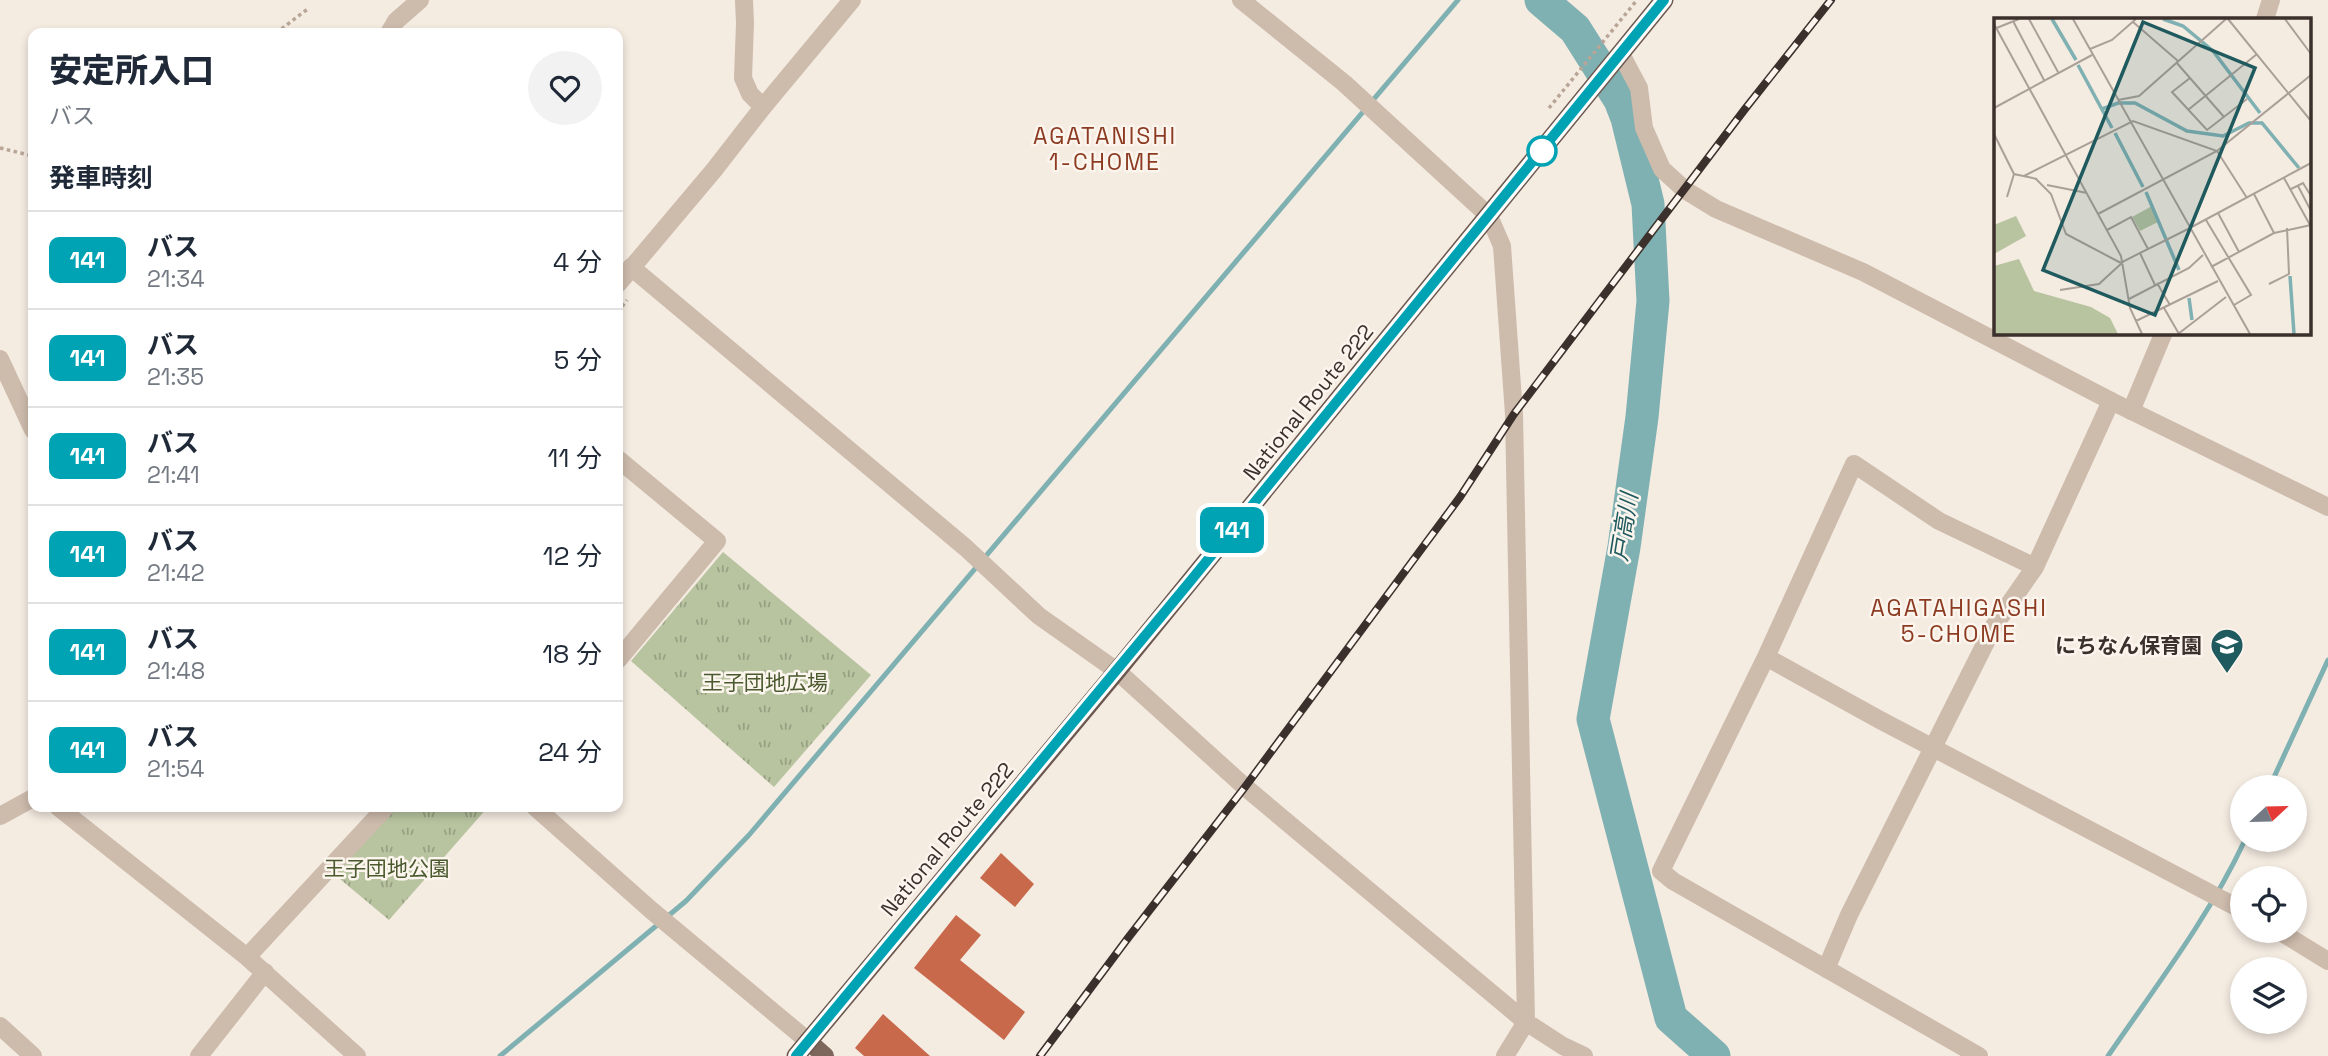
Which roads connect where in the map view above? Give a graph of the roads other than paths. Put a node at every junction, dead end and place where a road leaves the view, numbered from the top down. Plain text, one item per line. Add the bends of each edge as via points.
1 (420, 0) edge
2 (744, 0) edge
3 (852, 0) edge
4 (1241, 0) edge
5 (1664, 0) edge
6 (2271, 0) edge
7 (2264, 18) edge
8 (392, 28) edge
9 (1621, 54) junction
10 (763, 107) junction
11 (1489, 216) junction
12 (631, 267) junction
13 (623, 277) edge
14 (2163, 334) edge
15 (0, 359) edge
16 (2111, 401) junction
17 (2131, 411) junction
18 (28, 419) edge
19 (623, 463) edge
20 (2328, 507) edge
21 (2035, 567) junction
22 (623, 654) edge
23 (1766, 657) junction
24 (1117, 671) junction
25 (1933, 747) junction
26 (28, 801) edge
27 (64, 812) edge
28 (381, 812) edge
29 (541, 812) edge
30 (0, 816) edge
31 (2230, 904) edge
32 (2299, 943) edge
33 (247, 957) junction
34 (2328, 961) edge
35 (1826, 969) junction
36 (265, 972) junction
37 (1526, 1022) junction
38 (0, 1026) edge
39 (802, 1049) edge
40 (33, 1056) edge
41 (199, 1056) edge
42 (357, 1056) edge
43 (825, 1056) edge
44 (1505, 1056) edge
45 (1584, 1056) edge
46 (1979, 1056) edge

1 - 8 street
2 - 10 street via 743,78
3 - 10 street
4 - 11 street via 1344,83
5 - 9 highway, National Route 222
6 - 7 street
9 - 11 highway, National Route 222
9 - 16 street via 1639,88 1644,128 1662,169 1685,190 1716,209 1863,272
10 - 12 street
11 - 24 highway, National Route 222
11 - 37 street via 1503,246 1514,414
12 - 13 street
12 - 24 street via 966,548 1039,616
14 - 17 street
15 - 18 street
16 - 17 street
16 - 21 street
17 - 20 street
19 - 22 street via 717,541
21 - 23 street via 1940,521 1854,464
21 - 25 street via 1994,626
23 - 25 street
23 - 35 street via 1661,871
24 - 37 street via 1236,780
24 - 39 highway, National Route 222
25 - 31 street
25 - 35 street
26 - 30 street
27 - 33 street
28 - 33 street
29 - 39 street
32 - 34 street
33 - 36 street
35 - 46 street
36 - 41 street
36 - 42 street
37 - 44 street
37 - 45 street
38 - 40 street
39 - 43 main road

